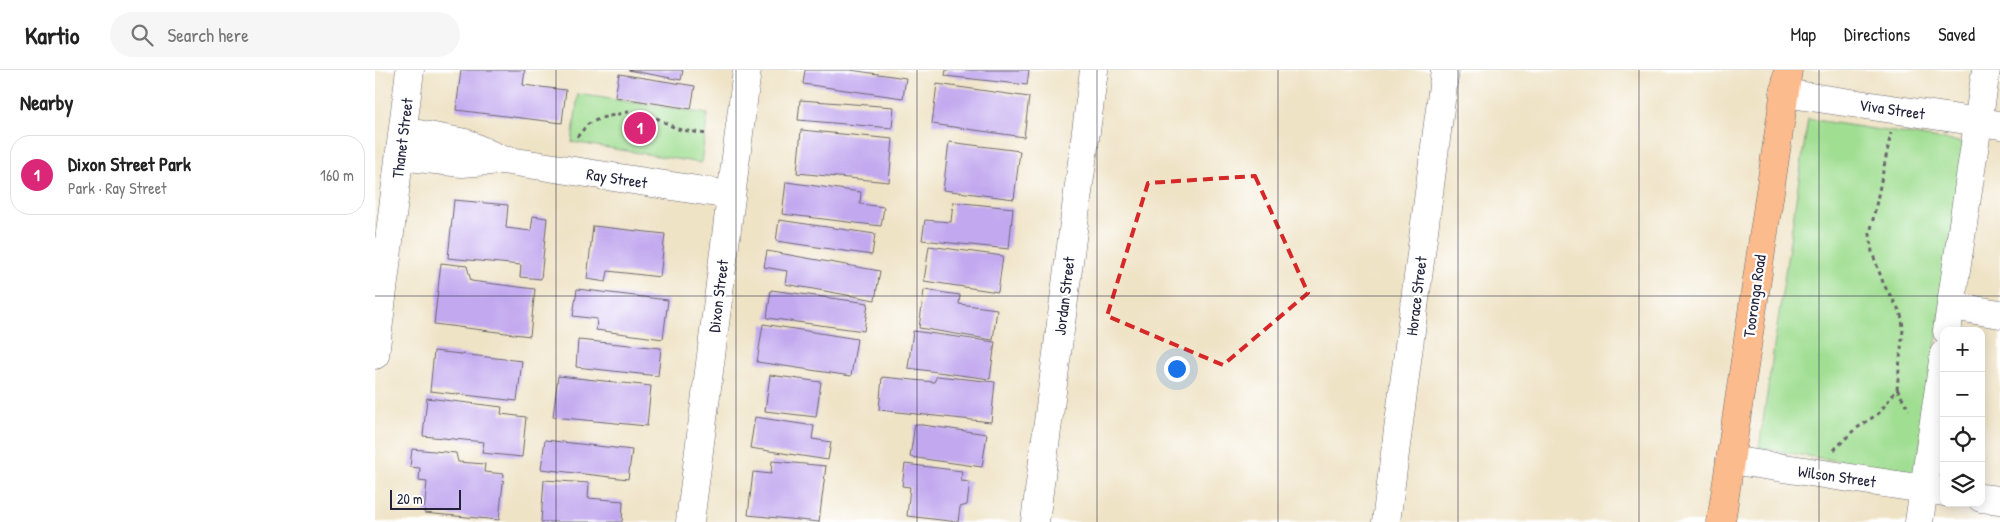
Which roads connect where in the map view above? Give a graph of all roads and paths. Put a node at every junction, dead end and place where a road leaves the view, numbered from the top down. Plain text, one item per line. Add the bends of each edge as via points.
1 (410, 70) edge
2 (747, 70) edge
3 (1093, 70) edge
4 (1445, 70) edge
5 (1986, 70) edge
6 (1786, 82) edge
7 (1897, 110) junction
8 (1989, 123) edge
9 (706, 134) dead end
10 (577, 138) dead end
11 (401, 144) junction
12 (730, 195) junction
13 (382, 246) edge
14 (2000, 314) edge
15 (1949, 319) edge
16 (375, 355) edge
17 (1943, 372) edge
18 (1834, 450) dead end
19 (1730, 460) junction
20 (1934, 491) edge
21 (1985, 498) edge
22 (2000, 500) edge
23 (690, 522) edge
24 (1035, 522) edge
25 (1386, 522) edge
26 (1721, 522) edge
27 (1919, 522) edge

1 - 11 street, Thanet Street
2 - 12 street, Dixon Street
3 - 24 street, Jordan Street
4 - 25 street, Horace Street
5 - 8 street
6 - 7 street, Viva Street
6 - 19 main road, Tooronga Road
7 - 8 street, Viva Street
7 - 18 path via 1870,234 1883,284 1902,318 1897,389 1879,413 1854,430
8 - 15 street
9 - 10 path via 677,129 653,116 628,112 588,124
11 - 12 street, Ray Street via 462,163 503,160
11 - 13 street, Thanet Street
12 - 23 street, Dixon Street
13 - 16 street, Thanet Street
14 - 15 street
17 - 20 street
19 - 20 street, Wilson Street
19 - 26 main road, Tooronga Road
20 - 27 street
21 - 22 street

